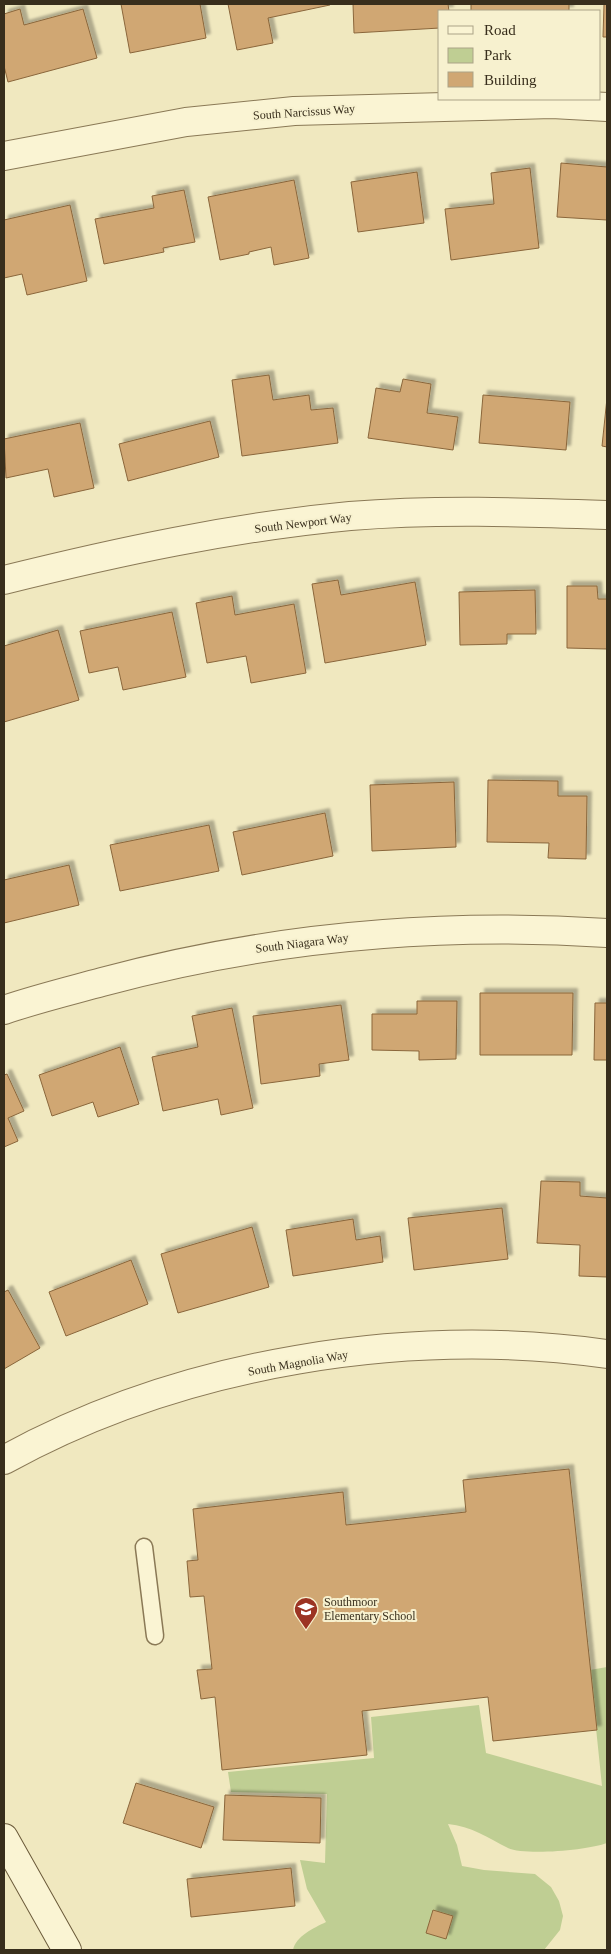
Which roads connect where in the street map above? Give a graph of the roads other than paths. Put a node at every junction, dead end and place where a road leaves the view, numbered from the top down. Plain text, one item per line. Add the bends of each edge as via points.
1 (607, 107) edge
2 (4, 156) edge
3 (607, 515) edge
4 (4, 580) edge
5 (607, 932) edge
6 (4, 1010) edge
7 (607, 1354) edge
8 (4, 1460) edge
9 (144, 1547) dead end
10 (154, 1636) dead end
11 (4, 1838) edge
12 (67, 1950) edge

1 - 2 street, South Narcissus Way via 552,104 294,111 186,122
3 - 4 street, South Newport Way via 469,511 350,516 207,536
5 - 6 street, South Niagara Way via 544,928 306,940 169,964
7 - 8 street, South Magnolia Way via 466,1344 396,1347 285,1363 160,1393 96,1416
9 - 10 lane
11 - 12 street

